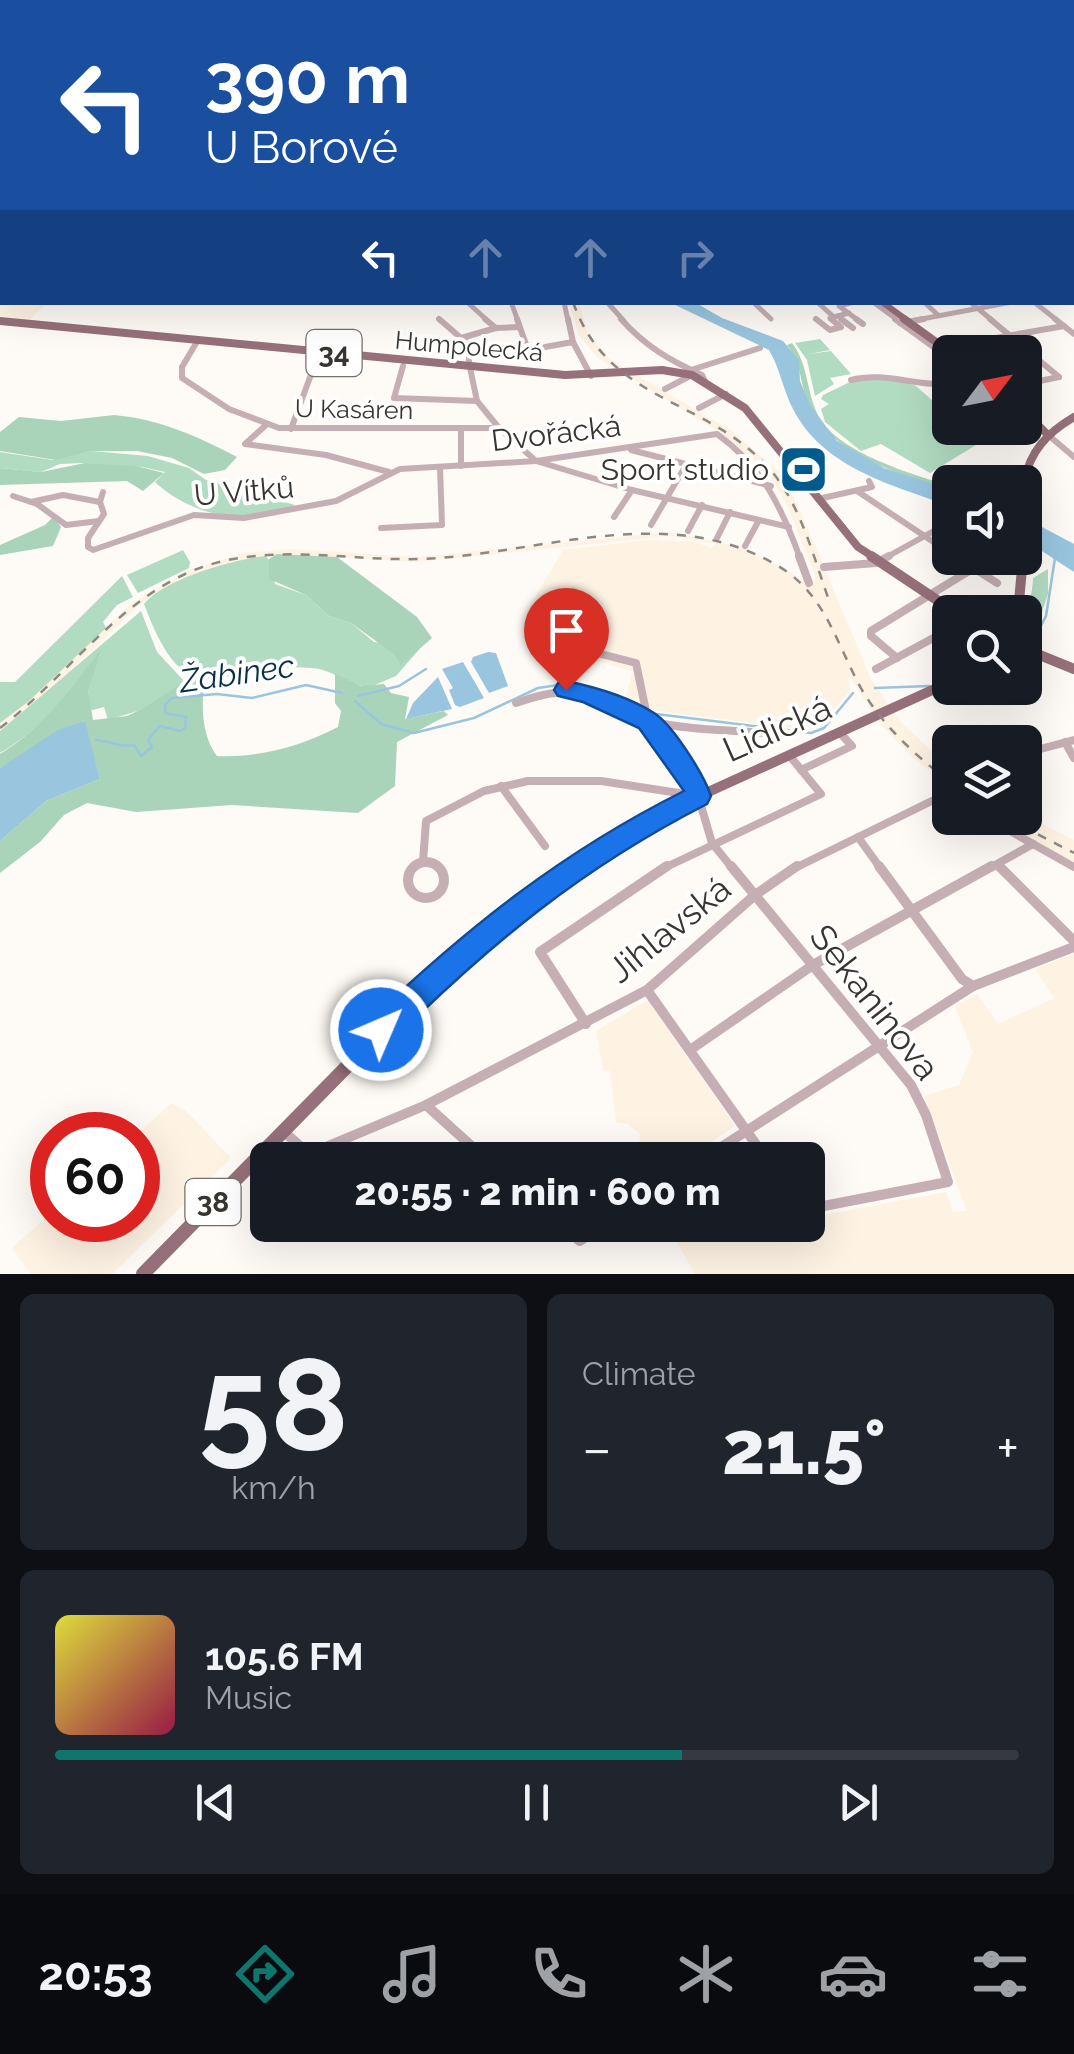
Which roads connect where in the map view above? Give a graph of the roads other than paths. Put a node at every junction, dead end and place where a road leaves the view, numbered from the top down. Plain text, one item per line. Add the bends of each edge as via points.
1 (470, 305) edge
2 (513, 305) edge
3 (565, 305) edge
4 (611, 305) edge
5 (756, 305) edge
6 (821, 305) edge
7 (838, 305) edge
8 (878, 305) edge
9 (885, 305) edge
10 (927, 305) edge
11 (974, 305) edge
12 (994, 305) edge
13 (1038, 305) edge
14 (977, 308) junction
15 (849, 313) junction
16 (938, 315) junction
17 (836, 316) junction
18 (439, 319) dead end
19 (770, 319) dead end
20 (816, 319) dead end
21 (0, 321) edge
22 (903, 322) junction
23 (864, 324) dead end
24 (1064, 326) junction
25 (519, 327) junction
26 (496, 328) junction
27 (853, 328) dead end
28 (1074, 334) edge
29 (1008, 335) joint
30 (469, 337) junction
31 (198, 340) junction
32 (573, 342) junction
33 (932, 342) edge
34 (760, 348) dead end
35 (316, 361) dead end
36 (1042, 363) edge
37 (403, 366) dead end
38 (470, 366) junction
39 (692, 372) junction
40 (592, 376) junction
41 (851, 380) dead end
42 (1042, 380) edge
43 (932, 387) edge
44 (665, 389) dead end
45 (726, 394) junction
46 (477, 401) junction
47 (699, 408) dead end
48 (1074, 417) edge
49 (266, 425) junction
50 (291, 428) junction
51 (499, 428) junction
52 (1042, 429) edge
53 (460, 430) junction
54 (1047, 434) junction
55 (626, 448) junction
56 (1074, 457) edge
57 (536, 462) junction
58 (686, 465) junction
59 (1028, 465) edge
60 (461, 466) junction
61 (440, 467) junction
62 (400, 469) joint
63 (389, 472) junction
64 (873, 484) dead end
65 (770, 486) junction
66 (632, 490) junction
67 (857, 491) junction
68 (103, 492) dead end
69 (13, 496) dead end
70 (667, 497) junction
71 (818, 499) junction
72 (29, 502) junction
73 (100, 502) junction
74 (702, 505) junction
75 (730, 512) junction
76 (614, 517) dead end
77 (99, 520) junction
78 (759, 520) junction
79 (651, 525) dead end
80 (380, 528) dead end
81 (789, 528) junction
82 (688, 530) dead end
83 (932, 532) edge
84 (924, 536) junction
85 (717, 538) dead end
86 (932, 541) edge
87 (745, 546) dead end
88 (879, 562) junction
89 (824, 567) dead end
90 (966, 575) edge
91 (985, 575) edge
92 (997, 582) dead end
93 (810, 583) dead end
94 (931, 597) junction
95 (932, 639) edge
96 (597, 653) dead end
97 (1042, 656) edge
98 (897, 658) junction
99 (1074, 669) edge
100 (876, 670) dead end
101 (932, 691) edge
102 (516, 704) dead end
103 (647, 716) junction
104 (839, 732) junction
105 (782, 734) dead end
106 (1070, 741) edge
107 (1042, 748) edge
108 (789, 755) junction
109 (1074, 758) edge
110 (801, 770) junction
111 (501, 786) junction
112 (698, 796) junction
113 (932, 802) edge
114 (1017, 835) edge
115 (858, 837) junction
116 (712, 843) junction
117 (1033, 844) junction
118 (544, 846) dead end
119 (424, 862) dead end
120 (998, 865) junction
121 (1074, 867) edge
122 (755, 895) junction
123 (912, 911) junction
124 (1074, 944) edge
125 (813, 965) junction
126 (972, 986) junction
127 (647, 990) junction
128 (586, 1024) junction
129 (878, 1045) junction
130 (690, 1050) junction
131 (426, 1105) junction
132 (282, 1130) junction
133 (746, 1131) junction
134 (467, 1142) edge
135 (729, 1142) edge
136 (754, 1142) edge
137 (825, 1206) edge
138 (143, 1274) edge

1 - 26 street
2 - 25 street
3 - 32 street
4 - 39 street via 640,340
5 - 19 street
6 - 17 street
7 - 15 street
8 - 22 street
9 - 22 main road
10 - 16 street
11 - 14 street
12 - 14 street
13 - 24 street
14 - 16 street
14 - 29 street
15 - 17 street
15 - 23 street
16 - 22 street
17 - 20 street via 830,318 841,327 830,330
17 - 27 street
18 - 30 street via 459,338
21 - 31 main road, 34
22 - 33 main road
24 - 28 street
24 - 29 street
25 - 26 street
25 - 32 street via 528,350
26 - 30 street
30 - 38 street
31 - 38 main road, Humpolecká / 34
31 - 49 street, U Kasáren via 182,378
32 - 40 street
34 - 39 street
35 - 50 street
36 - 42 street via 1059,377
37 - 46 street via 394,398
38 - 40 main road, Humpolecká / 34
38 - 46 street
39 - 40 main road, Humpolecká / 34
39 - 44 street
39 - 45 main road, 34
41 - 43 street via 877,374
45 - 47 street
45 - 71 main road, 34 via 748,411
46 - 51 street
48 - 54 main road
49 - 50 street, U Kasáren
49 - 63 street via 246,444
50 - 53 street, U Kasáren
51 - 53 street, U Kasáren
51 - 57 street
52 - 54 main road
53 - 60 street
54 - 56 street
54 - 59 main road
55 - 57 street, Dvořácká
55 - 58 street
55 - 65 street, Dvořácká via 717,434
57 - 60 street, Dvořácká
57 - 66 street
58 - 65 street
58 - 70 street
60 - 61 street, Dvořácká
61 - 62 street, Dvořácká
61 - 80 street via 442,525
62 - 63 street, U Vítků
63 - 77 street, U Vítků via 336,502 244,518 194,515 105,548 88,547
64 - 67 street
65 - 81 street
66 - 70 street
66 - 76 street
67 - 71 street
67 - 84 street
68 - 73 street
69 - 72 street
70 - 74 street
70 - 79 street
71 - 88 main road, 34
72 - 73 street via 63,496
72 - 77 street via 66,525
73 - 77 street via 105,512
74 - 75 street
74 - 82 street
75 - 78 street
75 - 85 street
78 - 81 street
78 - 87 street
81 - 93 street
83 - 84 street
84 - 86 street
84 - 88 street
88 - 89 street
88 - 94 main road, 34
90 - 94 street
91 - 92 street
94 - 98 street via 870,633
95 - 98 street
96 - 103 street via 636,662
97 - 99 main road
98 - 100 street
101 - 104 main road, Lidická / 38
102 - 103 street via 549,691 577,691
103 - 105 street
103 - 112 street, Sekaninova
104 - 108 main road, Lidická / 38
104 - 110 street via 852,746
106 - 107 street
106 - 109 street
108 - 110 street
108 - 112 main road, Lidická / 38
110 - 116 street via 822,794
111 - 112 street via 602,781
111 - 118 street
111 - 119 street via 426,821
112 - 116 street, Sekaninova
112 - 132 main road, Lidická / 38 via 589,856 493,926
113 - 115 street, Jihlavská
114 - 117 street
115 - 122 street, Jihlavská
115 - 123 street
116 - 122 street, Sekaninova
116 - 128 street via 645,879 540,952
117 - 120 street
117 - 121 street
120 - 123 street
120 - 124 street
122 - 125 street, Sekaninova
122 - 127 street, Jihlavská
123 - 125 street
123 - 126 street
124 - 126 street
125 - 129 street, Sekaninova
125 - 130 street
126 - 129 street
127 - 128 street, Jihlavská
127 - 130 street
128 - 131 street, Jihlavská
129 - 133 street
129 - 137 street, Sekaninova via 911,1085 948,1182
130 - 133 street
131 - 132 street, Jihlavská via 309,1154
131 - 134 street
132 - 138 main road, Lidická / 38
133 - 135 street
133 - 136 street

